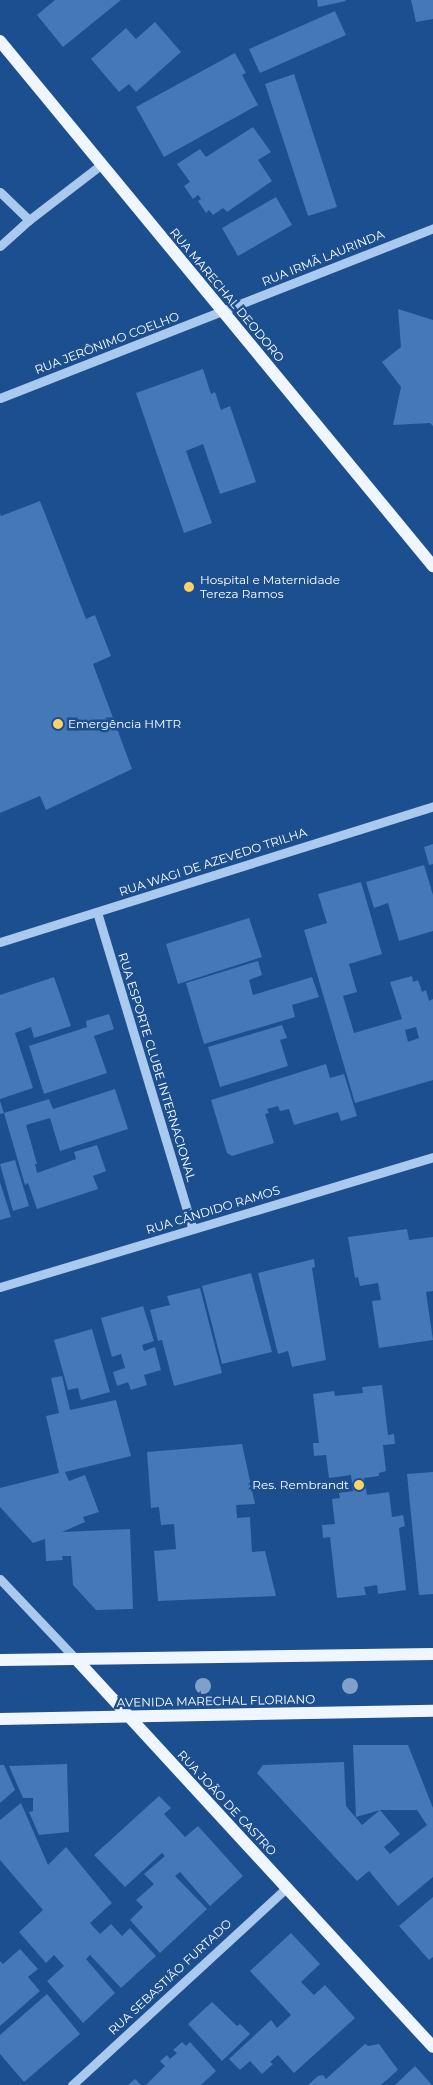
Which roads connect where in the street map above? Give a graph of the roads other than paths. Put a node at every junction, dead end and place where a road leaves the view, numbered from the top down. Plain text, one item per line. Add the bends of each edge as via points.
1 (0, 41) edge
2 (102, 164) junction
3 (0, 192) edge
4 (29, 220) junction
5 (433, 228) edge
6 (0, 246) edge
7 (223, 311) junction
8 (0, 398) edge
9 (433, 566) edge
10 (433, 806) edge
11 (97, 912) junction
12 (0, 942) edge
13 (433, 1158) edge
14 (193, 1229) junction
15 (0, 1287) edge
16 (0, 1578) edge
17 (433, 1654) edge
18 (76, 1659) junction
19 (0, 1660) edge
20 (433, 1711) edge
21 (131, 1717) junction
22 (0, 1719) edge
23 (286, 1888) junction
24 (433, 2047) edge
25 (72, 2085) edge

1 - 2 main road, RUA MARECHAL DEODORO
2 - 4 street
2 - 7 main road, RUA MARECHAL DEODORO
3 - 4 street
4 - 6 street
5 - 7 street, RUA IRMÃ LAURINDA
7 - 8 street, RUA JERÔNIMO COELHO
7 - 9 main road, RUA MARECHAL DEODORO
10 - 11 street, RUA WAGI DE AZEVEDO TRILHA
11 - 12 street, RUA WAGI DE AZEVEDO TRILHA
11 - 14 street, RUA ESPORTE CLUBE INTERNACIONAL
13 - 14 street, RUA CÂNDIDO RAMOS
14 - 15 street, RUA CÂNDIDO RAMOS
16 - 18 street, RUA JOÃO DE CASTRO
17 - 18 main road
18 - 19 main road
18 - 21 main road, RUA JOÃO DE CASTRO
20 - 21 main road, AVENIDA MARECHAL FLORIANO
21 - 22 main road, AVENIDA MARECHAL FLORIANO
21 - 23 main road, RUA JOÃO DE CASTRO
23 - 24 main road, RUA JOÃO DE CASTRO
23 - 25 street, RUA SEBASTIÃO FURTADO

